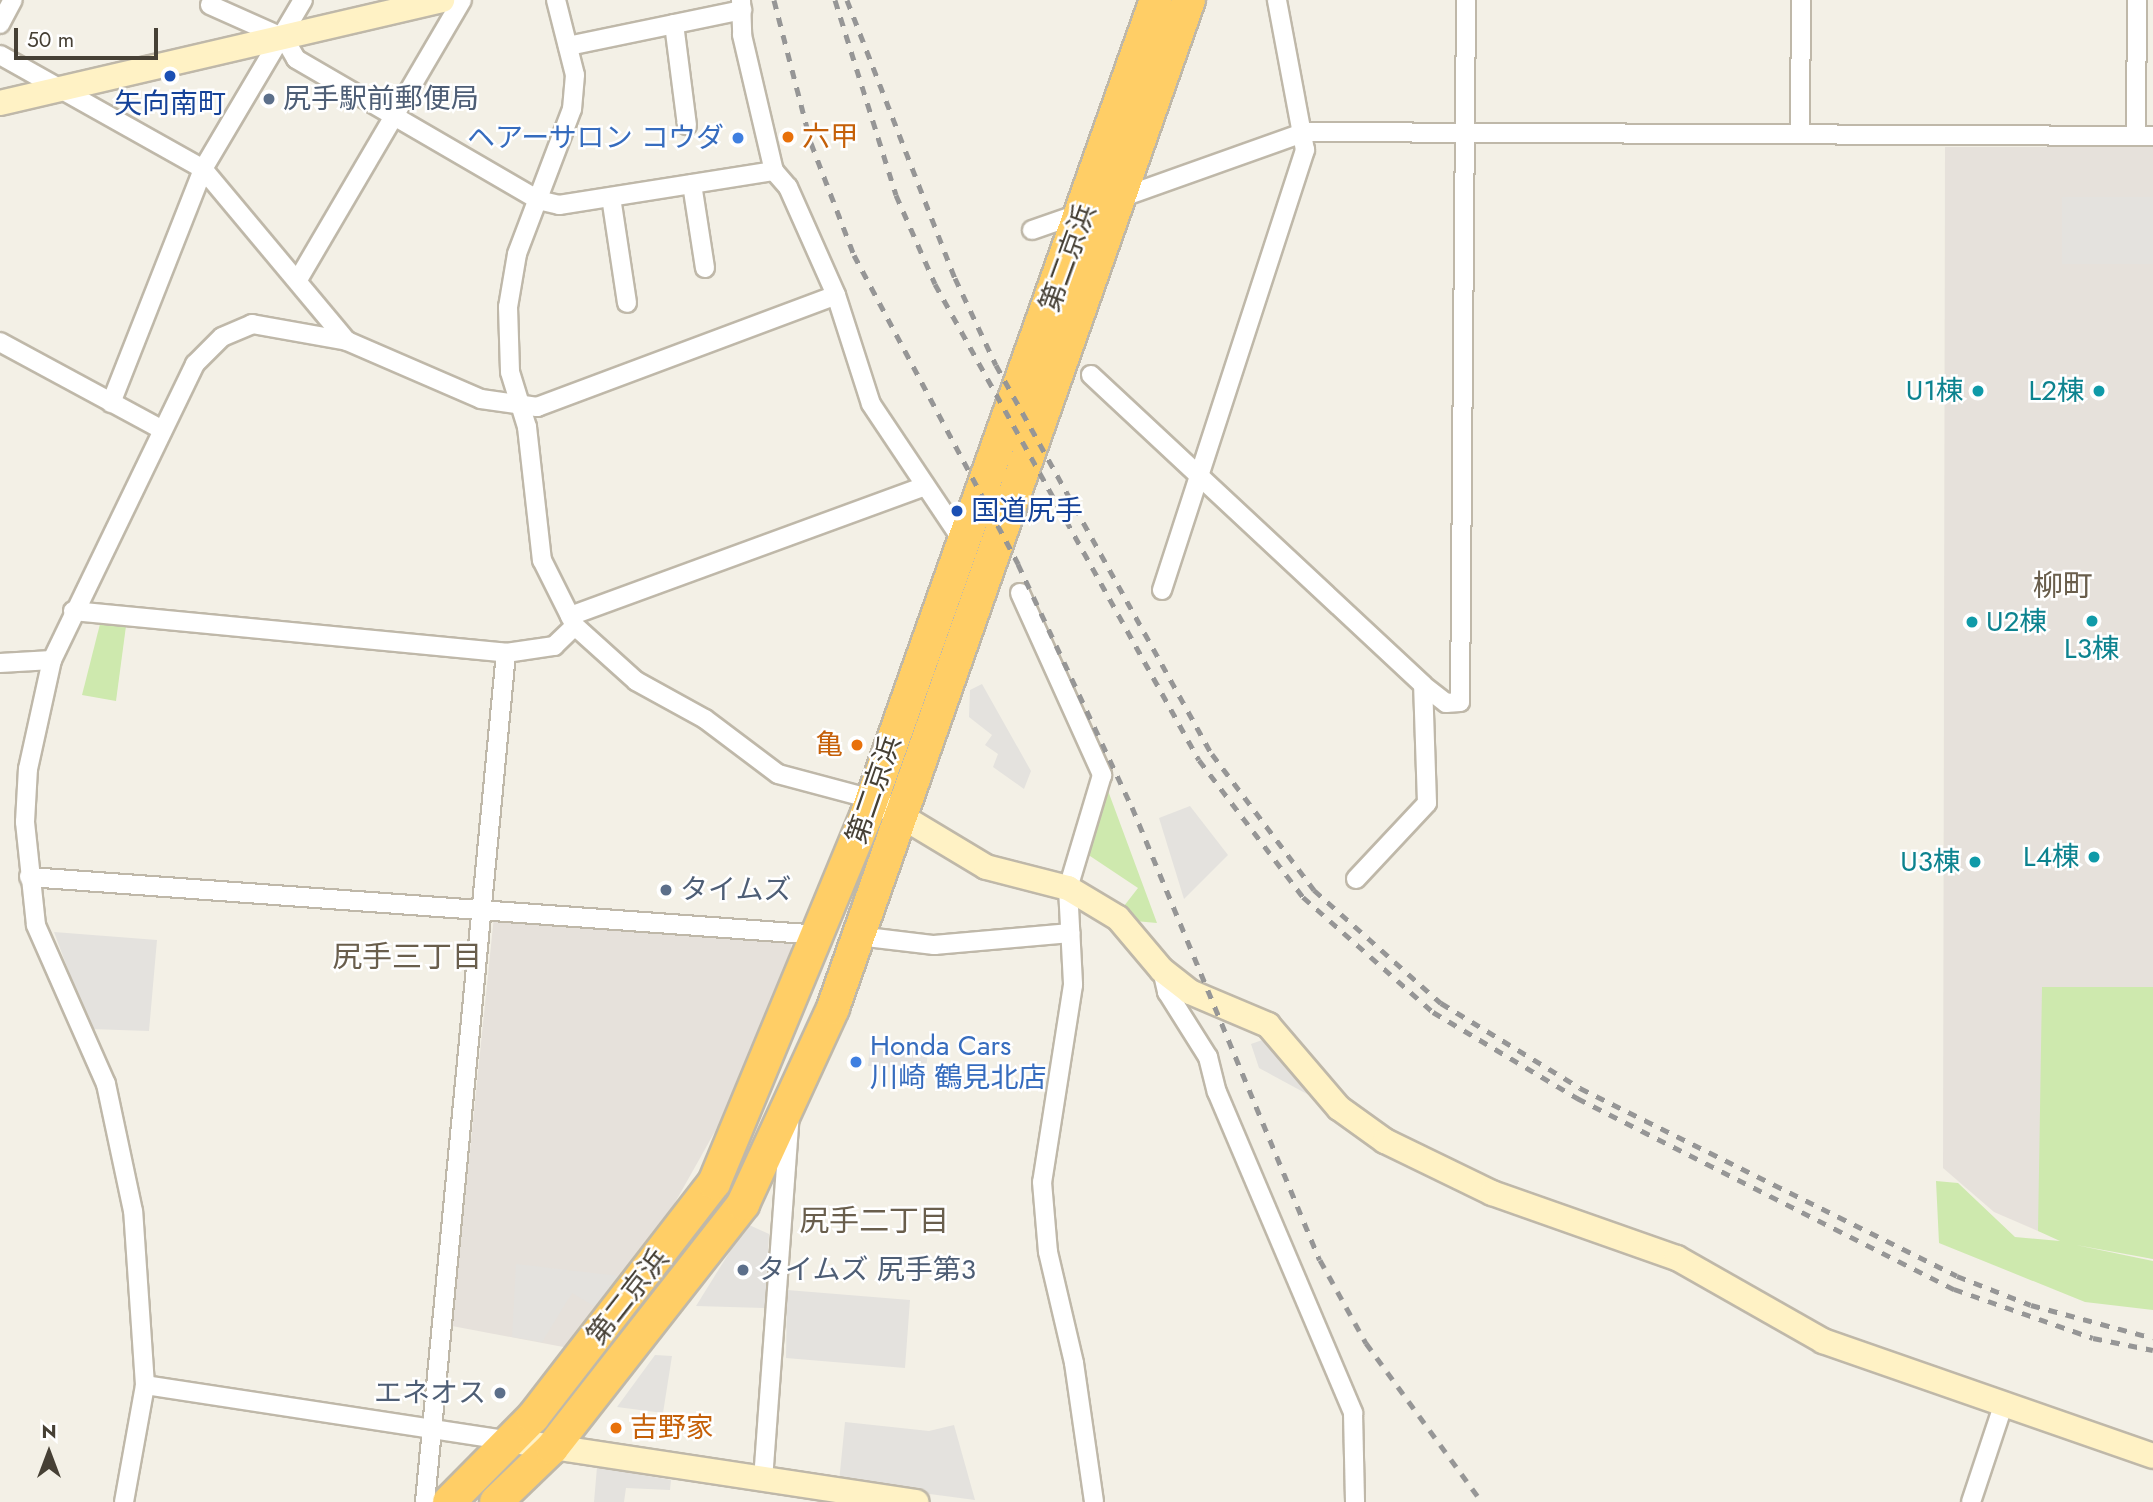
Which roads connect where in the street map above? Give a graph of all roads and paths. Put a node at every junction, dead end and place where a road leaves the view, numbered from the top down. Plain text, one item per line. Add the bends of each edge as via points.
1 (13, 0) edge
2 (303, 0) edge
3 (442, 0) edge
4 (462, 0) edge
5 (556, 0) edge
6 (1156, 0) edge
7 (1189, 0) edge
8 (1277, 0) edge
9 (1466, 0) edge
10 (1801, 0) edge
11 (2137, 0) edge
12 (210, 5) dead end
13 (741, 5) edge
14 (0, 24) edge
15 (674, 24) junction
16 (284, 38) junction
17 (568, 46) junction
18 (0, 55) edge
19 (63, 89) junction
20 (0, 103) edge
21 (396, 120) junction
22 (687, 125) dead end
23 (1305, 132) junction
24 (1466, 132) junction
25 (1800, 134) junction
26 (2145, 136) edge
27 (203, 169) junction
28 (774, 171) junction
29 (692, 184) junction
30 (611, 197) junction
31 (1120, 198) junction
32 (538, 200) junction
33 (1085, 211) junction
34 (1032, 230) dead end
35 (705, 268) dead end
36 (299, 278) junction
37 (836, 295) junction
38 (628, 303) dead end
39 (347, 341) junction
40 (0, 342) edge
41 (1091, 376) dead end
42 (111, 402) junction
43 (520, 408) junction
44 (161, 429) junction
45 (1200, 480) junction
46 (925, 486) junction
47 (964, 543) junction
48 (1162, 590) dead end
49 (1020, 593) dead end
50 (73, 611) junction
51 (573, 621) junction
52 (506, 653) junction
53 (52, 660) junction
54 (0, 663) edge
55 (1423, 685) junction
56 (872, 799) junction
57 (900, 814) junction
58 (29, 877) junction
59 (1356, 879) dead end
60 (1068, 888) junction
61 (484, 909) junction
62 (1070, 933) junction
63 (820, 935) junction
64 (858, 936) junction
65 (1162, 970) junction
66 (789, 1105) junction
67 (145, 1385) junction
68 (2004, 1403) junction
69 (433, 1428) junction
70 (513, 1441) junction
71 (552, 1448) junction
72 (2153, 1457) edge
73 (763, 1491) edge
74 (124, 1502) edge
75 (425, 1502) edge
76 (449, 1502) edge
77 (496, 1502) edge
78 (916, 1502) edge
79 (1094, 1502) edge
80 (1355, 1502) edge
81 (1971, 1502) edge

1 - 14 street
2 - 16 street
3 - 16 street
4 - 21 street
5 - 17 street
6 - 33 highway, 第二京浜
7 - 31 highway, 第二京浜
8 - 23 street
9 - 24 street
10 - 25 street
11 - 26 street
12 - 16 street
13 - 15 street
13 - 28 street
15 - 17 street
15 - 22 street
16 - 19 street
16 - 21 street via 296,59
16 - 27 street
17 - 32 street via 575,75 572,109
18 - 19 street
19 - 20 street
19 - 27 street
21 - 32 street
21 - 36 street
23 - 24 street
23 - 31 street
23 - 45 street via 1305,150
24 - 25 street
24 - 55 street via 1460,702 1446,703
25 - 26 street
27 - 36 street
27 - 42 street
28 - 29 street
28 - 37 street via 788,187
29 - 30 street
29 - 35 street
30 - 32 street via 559,205
30 - 38 street
31 - 57 highway, 第二京浜
32 - 43 street via 517,254 508,307 510,372
33 - 34 street
33 - 47 highway, 第二京浜
36 - 39 street
37 - 43 street
37 - 46 street via 871,404
39 - 43 street via 429,381
39 - 44 street via 270,325 237,328 195,364
40 - 42 street
41 - 45 street
42 - 44 street
43 - 51 street via 542,560
44 - 50 street
45 - 48 street
45 - 55 street
46 - 47 street
46 - 51 street
47 - 56 highway, 第二京浜
49 - 60 street via 1102,775
50 - 52 street
50 - 53 street
51 - 52 street via 554,646
51 - 56 street via 636,681 705,719 778,774
52 - 61 street
53 - 54 street
53 - 58 street via 24,789
55 - 59 street via 1427,803
56 - 57 street
56 - 63 highway, 第二京浜
57 - 60 street via 986,867
57 - 64 highway, 第二京浜
58 - 61 street
58 - 67 street via 36,925 114,1111 134,1211
60 - 62 street
60 - 65 street via 1118,918
61 - 63 street
61 - 69 street
62 - 64 street via 934,945
62 - 79 street via 1073,985 1043,1200
63 - 70 highway, 第二京浜 via 714,1183
64 - 66 highway, 第二京浜
65 - 68 street via 1190,992 1268,1025 1339,1108 1385,1141 1492,1193 1677,1258 1823,1341
65 - 80 street via 1167,992 1208,1057 1217,1092 1353,1413
66 - 71 highway, 第二京浜 via 743,1204
66 - 73 street
67 - 69 street
67 - 74 street
68 - 72 street
68 - 81 street
69 - 70 street
69 - 75 street
70 - 71 street
70 - 76 highway, 第二京浜
71 - 73 street
71 - 77 highway, 第二京浜
73 - 78 street

